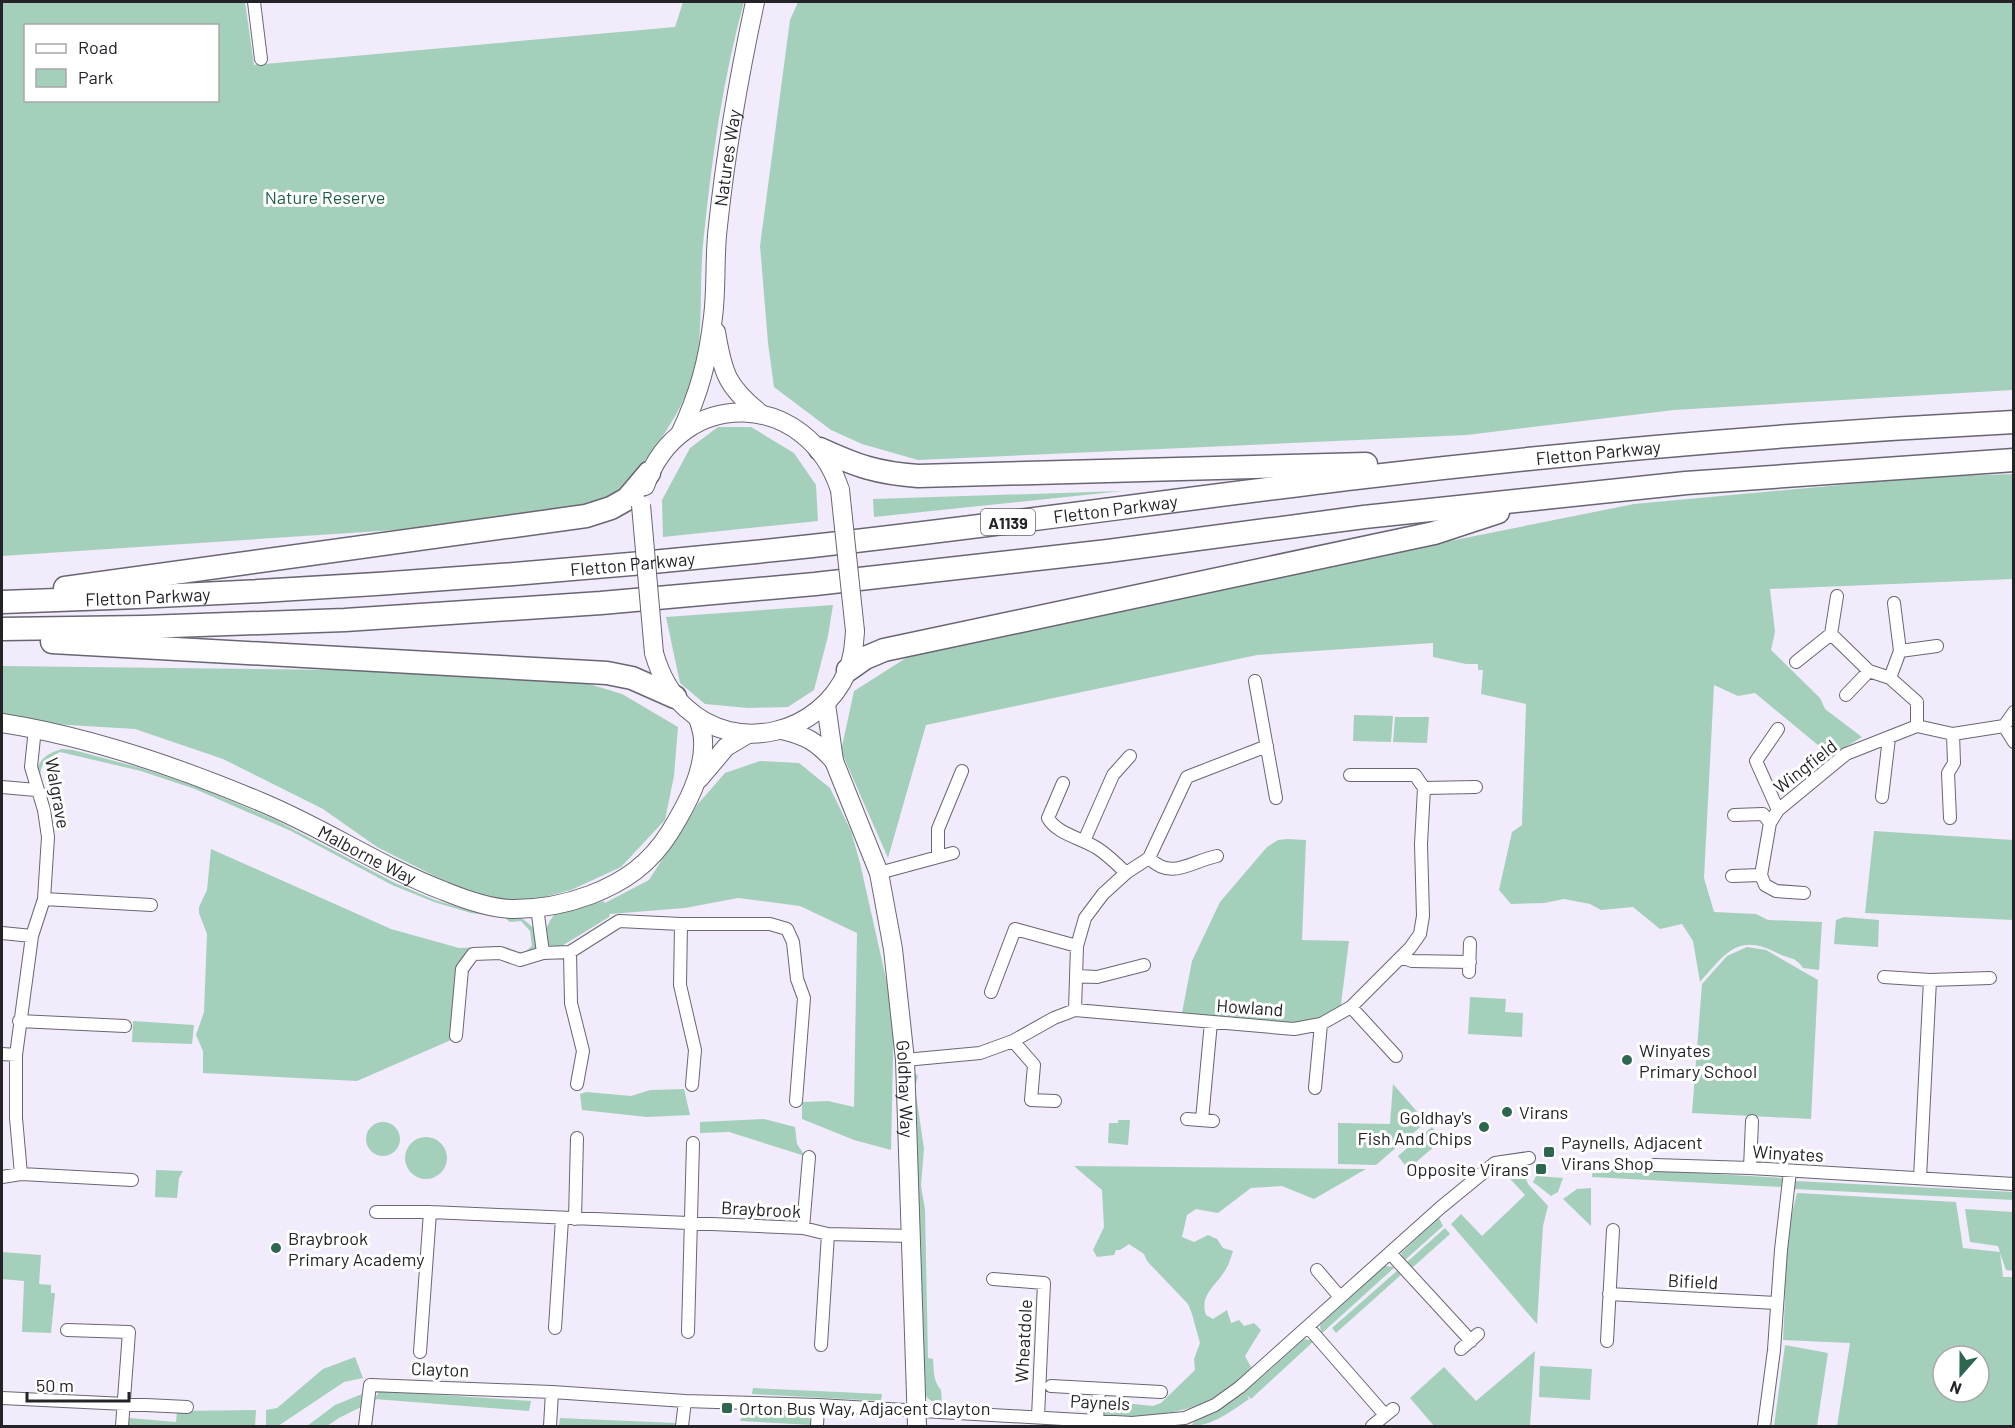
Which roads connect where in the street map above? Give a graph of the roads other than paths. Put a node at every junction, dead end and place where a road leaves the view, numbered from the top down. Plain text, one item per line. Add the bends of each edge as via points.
1 (254, 2) edge
2 (755, 2) edge
3 (261, 59) dead end
4 (713, 315) junction
5 (761, 414) junction
6 (2013, 422) edge
7 (680, 434) junction
8 (820, 449) junction
9 (1534, 460) junction
10 (2013, 460) edge
11 (650, 472) junction
12 (1539, 499) junction
13 (1837, 596) dead end
14 (2, 597) edge
15 (2, 602) edge
16 (1894, 603) dead end
17 (2, 629) edge
18 (1831, 634) junction
19 (2, 639) edge
20 (1937, 646) dead end
21 (1900, 651) junction
22 (1796, 662) dead end
23 (848, 670) junction
24 (1869, 671) junction
25 (1890, 678) junction
26 (1255, 681) dead end
27 (1846, 695) dead end
28 (675, 697) junction
29 (826, 704) junction
30 (2013, 712) edge
31 (698, 718) junction
32 (2, 723) edge
33 (1917, 726) junction
34 (2004, 726) junction
35 (35, 728) junction
36 (1778, 729) dead end
37 (782, 730) junction
38 (748, 734) junction
39 (1953, 734) junction
40 (1889, 738) junction
41 (2013, 742) edge
42 (1267, 746) junction
43 (1130, 756) dead end
44 (834, 761) junction
45 (962, 771) dead end
46 (1350, 775) dead end
47 (1063, 783) dead end
48 (694, 786) junction
49 (2, 787) edge
50 (1476, 787) dead end
51 (1424, 788) junction
52 (36, 790) junction
53 (1882, 797) dead end
54 (1276, 798) dead end
55 (1778, 810) junction
56 (1734, 814) dead end
57 (1950, 818) dead end
58 (1770, 823) junction
59 (1084, 841) junction
60 (952, 853) dead end
61 (938, 856) junction
62 (1217, 856) dead end
63 (1149, 858) junction
64 (879, 873) junction
65 (1126, 873) junction
66 (1761, 875) junction
67 (1732, 876) dead end
68 (1804, 893) dead end
69 (44, 899) junction
70 (151, 904) dead end
71 (537, 907) junction
72 (681, 924) junction
73 (2, 933) edge
74 (32, 936) junction
75 (1470, 942) dead end
76 (1077, 946) junction
77 (570, 952) junction
78 (543, 953) junction
79 (1401, 957) junction
80 (1144, 965) dead end
81 (1077, 976) junction
82 (1884, 977) dead end
83 (1990, 978) dead end
84 (1930, 980) junction
85 (991, 992) dead end
86 (1351, 1007) junction
87 (1076, 1010) junction
88 (19, 1021) junction
89 (1211, 1022) junction
90 (1321, 1024) junction
91 (125, 1026) dead end
92 (456, 1036) dead end
93 (1013, 1041) junction
94 (2, 1054) edge
95 (16, 1054) junction
96 (1395, 1056) dead end
97 (905, 1060) junction
98 (577, 1084) dead end
99 (692, 1085) dead end
100 (1315, 1088) dead end
101 (796, 1101) dead end
102 (1055, 1101) dead end
103 (1187, 1119) dead end
104 (1752, 1121) dead end
105 (577, 1138) dead end
106 (693, 1143) dead end
107 (809, 1157) dead end
108 (1529, 1158) dead end
109 (1654, 1165) dead end
110 (1750, 1168) junction
111 (1790, 1171) junction
112 (21, 1174) junction
113 (2, 1177) edge
114 (1920, 1178) junction
115 (132, 1180) dead end
116 (2013, 1184) edge
117 (376, 1212) dead end
118 (430, 1212) junction
119 (568, 1219) junction
120 (692, 1224) junction
121 (803, 1228) junction
122 (1613, 1230) dead end
123 (828, 1234) junction
124 (911, 1236) junction
125 (1390, 1253) junction
126 (1317, 1270) dead end
127 (993, 1279) dead end
128 (1609, 1294) junction
129 (1340, 1297) junction
130 (1776, 1303) junction
131 (1308, 1327) junction
132 (555, 1328) dead end
133 (67, 1330) dead end
134 (688, 1332) dead end
135 (1470, 1341) dead end
136 (1607, 1341) dead end
137 (821, 1345) dead end
138 (420, 1352) dead end
139 (1051, 1386) dead end
140 (1100, 1389) junction
141 (552, 1392) junction
142 (1161, 1392) dead end
143 (2, 1398) edge
144 (685, 1401) junction
145 (123, 1404) junction
146 (818, 1405) junction
147 (187, 1407) dead end
148 (1038, 1417) junction
149 (917, 1418) edge
150 (1013, 1421) edge
151 (1097, 1421) junction
152 (1185, 1422) edge
153 (122, 1426) edge
154 (365, 1426) edge
155 (550, 1426) edge
156 (682, 1426) edge
157 (817, 1426) edge
158 (1372, 1426) edge
159 (1764, 1426) edge

1 - 3 street
2 - 4 street, Natures Way via 726,158
4 - 5 street, Natures Way via 726,377 741,398
4 - 7 street, Natures Way via 702,380
5 - 7 street via 710,417
5 - 8 street via 794,427
6 - 9 highway, Fletton Parkway / A1139 via 1685,445
7 - 11 street
8 - 9 highway via 855,465 889,474 918,476
8 - 23 street, bridge via 840,490 855,631
9 - 15 highway, Fletton Parkway / A1139 via 810,546 598,566 327,587
10 - 12 highway, Fletton Parkway / A1139 via 1686,483
11 - 14 highway via 627,499 586,516
11 - 28 street, bridge via 641,505 654,653
12 - 17 highway, Fletton Parkway / A1139 via 814,584 601,603 345,620
12 - 23 highway via 1434,533 884,650
13 - 18 street
16 - 21 street
18 - 22 street
18 - 24 street
19 - 28 highway via 607,673 632,678
20 - 21 street
21 - 25 street
23 - 29 street
24 - 25 street
24 - 27 street
25 - 33 street via 1917,702
26 - 42 street
28 - 31 street
29 - 37 street
29 - 44 street, Goldhay Way
30 - 34 street
31 - 38 street via 722,729
31 - 48 street, Malborne Way via 703,739
32 - 35 street, Malborne Way
33 - 39 street
33 - 40 street, Wingfield
34 - 39 street
34 - 41 street
35 - 52 street, Walgrave via 31,767
35 - 71 street, Malborne Way via 131,754 227,788 314,826 390,868 459,897 513,909
36 - 55 street, Wingfield via 1755,761
37 - 38 street
37 - 44 street, Goldhay Way via 820,745
38 - 48 street, Malborne Way via 726,747
39 - 57 street via 1954,763 1948,773
40 - 53 street
40 - 55 street, Wingfield via 1846,754
42 - 54 street
42 - 63 street via 1187,777
43 - 59 street via 1113,776
44 - 64 street, Goldhay Way
45 - 61 street via 938,829
46 - 51 street via 1415,775
47 - 59 street via 1048,818 1053,826
48 - 71 street, Malborne Way via 663,843 631,875 584,897
49 - 52 street
50 - 51 street
51 - 79 street, Howland via 1423,916 1419,934
52 - 69 street, Walgrave via 48,837
55 - 58 street, Wingfield
56 - 58 street, Wingfield via 1763,814
58 - 66 street, Wingfield
59 - 65 street via 1110,857
60 - 61 street
61 - 64 street
62 - 63 street via 1174,870
63 - 65 street
64 - 97 street, Goldhay Way via 893,949
65 - 76 street via 1085,918
66 - 67 street
66 - 68 street via 1765,885 1776,891
69 - 70 street
69 - 74 street, Walgrave
71 - 78 street
72 - 77 street via 619,921
72 - 99 street via 680,985 695,1050
72 - 101 street via 770,924 788,929 804,998
73 - 74 street
74 - 88 street, Walgrave
75 - 79 street via 1470,967
76 - 81 street
76 - 85 street via 1015,929
77 - 78 street
77 - 98 street via 571,1003 583,1051
78 - 92 street via 520,960 500,953 473,954 462,969
79 - 86 street, Howland
80 - 81 street via 1097,977
81 - 87 street
82 - 84 street
83 - 84 street
84 - 114 street
86 - 90 street, Howland
86 - 96 street
87 - 89 street, Howland
87 - 93 street, Howland
88 - 91 street
88 - 95 street, Walgrave
89 - 90 street, Howland via 1294,1029
89 - 103 street via 1208,1120
90 - 100 street
93 - 97 street, Howland via 980,1053
93 - 102 street via 1034,1065 1031,1100
94 - 95 street
95 - 112 street, Walgrave
97 - 124 street, Goldhay Way
104 - 110 street
105 - 119 street
106 - 120 street
107 - 121 street
108 - 125 street, Paynels via 1495,1163
109 - 110 street, Winyates
110 - 111 street, Winyates
111 - 114 street, Winyates
111 - 130 street
112 - 113 street
112 - 115 street
114 - 116 street, Winyates
117 - 118 street, Braybrook
118 - 119 street, Braybrook
118 - 138 street
119 - 120 street, Braybrook
119 - 132 street
120 - 121 street, Braybrook
120 - 134 street
121 - 123 street, Braybrook
122 - 128 street
123 - 124 street, Braybrook
123 - 137 street
124 - 149 street, Goldhay Way
125 - 129 street, Paynels
125 - 135 street
126 - 129 street
127 - 148 street, Wheatdole via 1044,1283
128 - 130 street, Bifield
128 - 136 street
129 - 131 street, Paynels
130 - 159 street
131 - 152 street, Paynels via 1232,1393
131 - 158 street via 1389,1412
133 - 145 street via 129,1332
139 - 140 street, Wheatdole
140 - 142 street, Wheatdole
140 - 151 street
141 - 144 street, Clayton
141 - 154 street, Clayton via 370,1385
141 - 155 street
143 - 145 street
144 - 146 street, Clayton
144 - 156 street
145 - 147 street
145 - 153 street
146 - 149 street, Clayton
146 - 157 street
148 - 150 street, Paynels
148 - 151 street, Paynels
149 - 150 street, Paynels
151 - 152 street, Paynels

